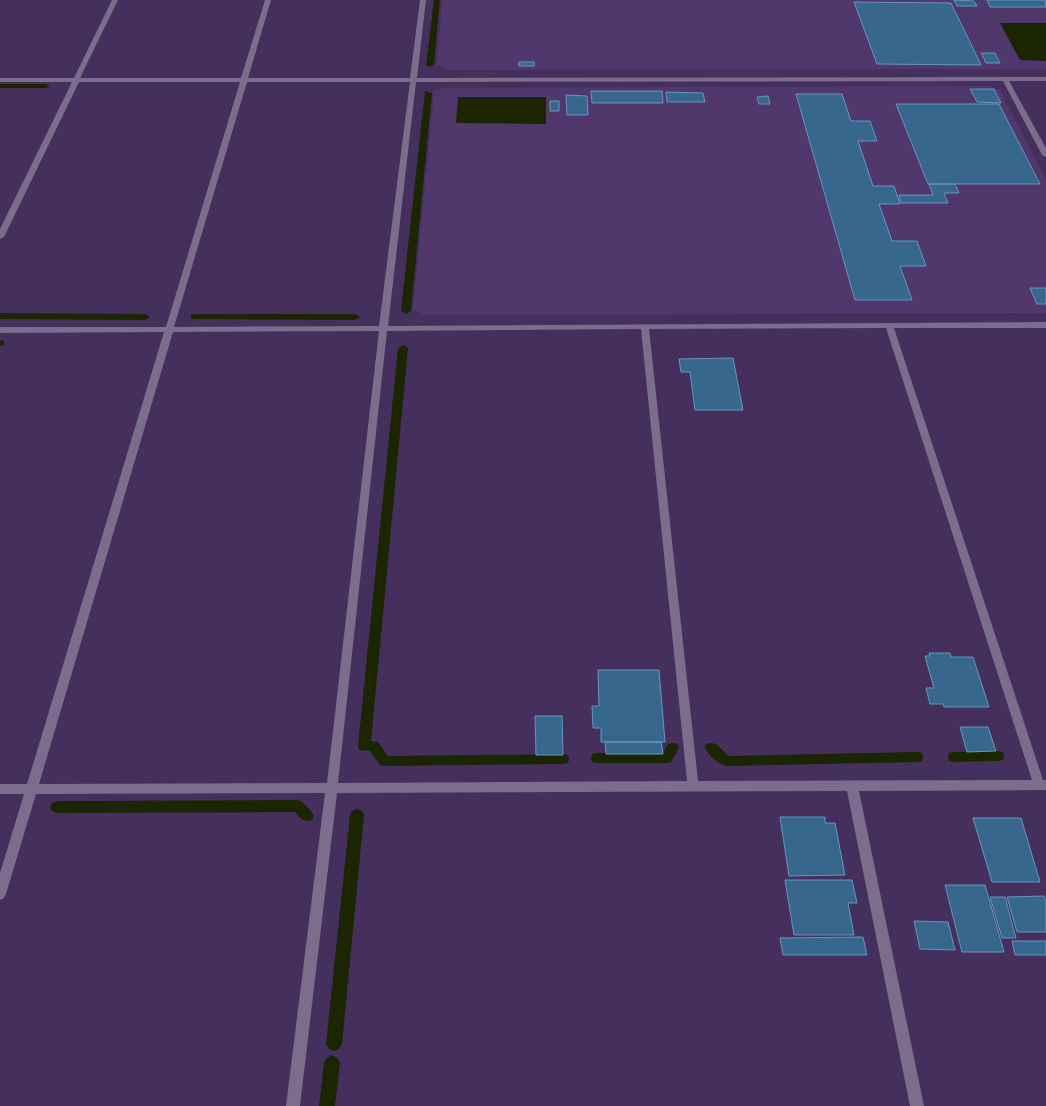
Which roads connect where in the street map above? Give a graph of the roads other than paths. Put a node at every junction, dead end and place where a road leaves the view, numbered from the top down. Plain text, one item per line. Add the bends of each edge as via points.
1 (115, 0) edge
2 (268, 0) edge
3 (423, 0) edge
4 (415, 79) junction
5 (1005, 79) junction
6 (1046, 79) edge
7 (0, 80) edge
8 (76, 80) junction
9 (244, 80) junction
10 (1046, 155) edge
11 (0, 237) edge
12 (1046, 325) edge
13 (889, 326) junction
14 (645, 328) junction
15 (0, 330) edge
16 (169, 330) junction
17 (383, 330) junction
18 (1042, 785) edge
19 (693, 786) junction
20 (852, 786) junction
21 (332, 787) junction
22 (32, 788) junction
23 (0, 789) edge
24 (0, 894) edge
25 (293, 1106) edge
26 (917, 1106) edge

1 - 8 street
2 - 9 street
3 - 4 street
4 - 5 street
4 - 9 street
4 - 17 street
5 - 6 street
5 - 10 street
7 - 8 street
8 - 9 street
8 - 11 street
9 - 16 street
12 - 13 street
13 - 14 street
13 - 18 street
14 - 17 street
14 - 19 street
15 - 16 street
16 - 17 street
16 - 22 street
17 - 21 street
18 - 20 street
19 - 20 street
19 - 21 street
20 - 26 street
21 - 22 street
21 - 25 street
22 - 23 street
22 - 24 street

